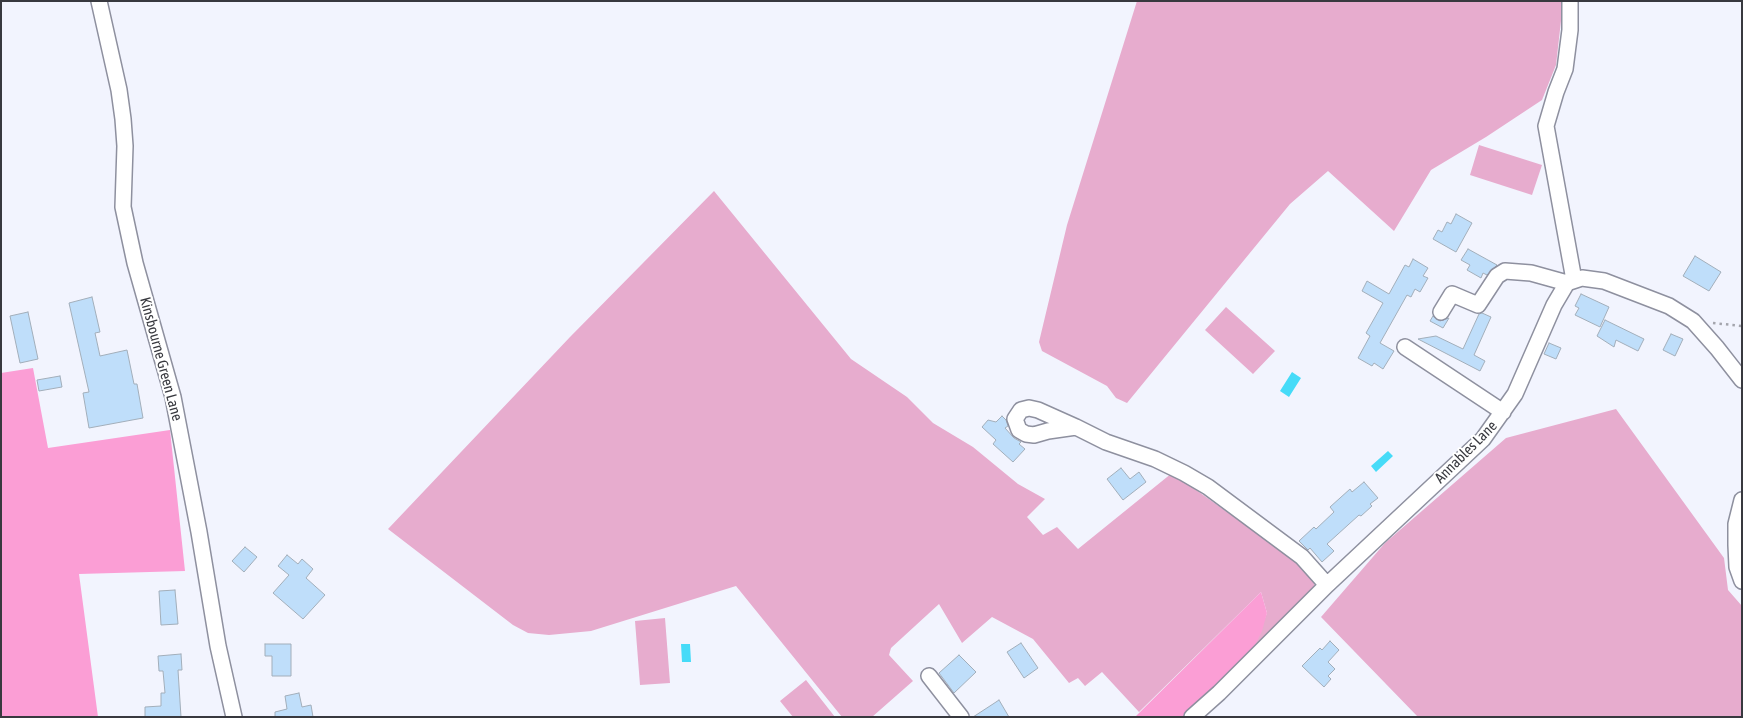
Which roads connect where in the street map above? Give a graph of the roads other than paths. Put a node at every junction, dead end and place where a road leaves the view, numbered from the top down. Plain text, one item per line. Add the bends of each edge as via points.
1 (99, 1) edge
2 (1570, 1) edge
3 (1571, 282) junction
4 (1440, 312) dead end
5 (1405, 347) dead end
6 (1742, 380) edge
7 (1503, 412) junction
8 (1076, 427) dead end
9 (1742, 500) edge
10 (1742, 581) edge
11 (1327, 585) junction
12 (929, 676) dead end
13 (234, 717) edge
14 (961, 717) edge
15 (1192, 717) edge

1 - 13 street, Kinsbourne Green Lane via 123,120 123,207 135,264 173,397
2 - 3 street via 1565,68 1546,126
3 - 4 street via 1505,270 1497,276 1478,305 1452,294
3 - 6 street via 1582,278 1604,281 1669,306 1693,321
3 - 7 street, Annables Lane via 1554,305 1515,394
5 - 7 street
7 - 11 street, Annables Lane via 1483,439
8 - 11 street via 1170,466 1208,487 1302,557
9 - 10 street via 1736,524 1737,567
11 - 15 street, Annables Lane
12 - 14 street

